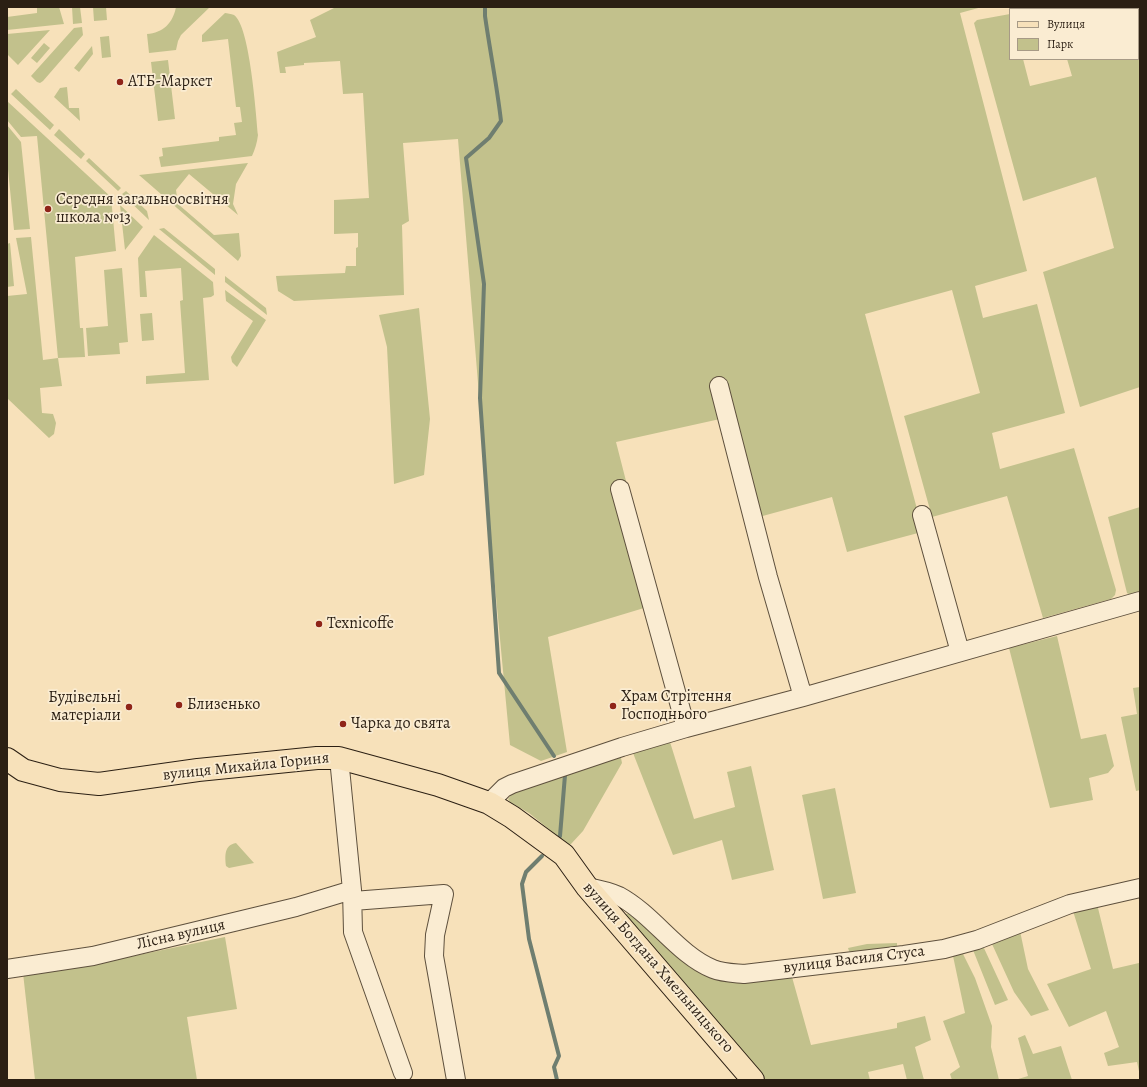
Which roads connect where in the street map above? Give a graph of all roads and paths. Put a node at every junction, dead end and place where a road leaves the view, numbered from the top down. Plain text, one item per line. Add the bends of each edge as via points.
1 (719, 386) dead end
2 (620, 489) dead end
3 (922, 515) dead end
4 (1140, 601) edge
5 (960, 652) junction
6 (803, 697) junction
7 (686, 728) junction
8 (339, 758) junction
9 (7, 759) edge
10 (489, 804) junction
11 (564, 855) joint
12 (587, 887) junction
13 (1140, 888) edge
14 (353, 896) junction
15 (7, 969) edge
16 (403, 1073) dead end
17 (456, 1080) edge
18 (753, 1080) edge

1 - 6 street via 768,577
2 - 7 street
3 - 5 street
4 - 5 street
5 - 6 street
6 - 7 street
7 - 10 street via 512,784 504,788
8 - 9 main road, вулиця Михайла Гориня via 198,770 99,784 60,780 23,770
8 - 10 main road, вулиця Михайла Гориня via 438,785
8 - 14 street
10 - 11 main road, вулиця Михайла Гориня via 512,816
11 - 12 main road, вулиця Богдана Хмельницького
12 - 13 street, вулиця Василя Стуса via 619,896 642,911 692,958 714,970 744,974 904,955 956,946 1070,904
12 - 18 main road, вулиця Богдана Хмельницького
14 - 15 street, Лісна вулиця via 296,907 93,956
14 - 16 street via 352,932
14 - 17 street, Лісна вулиця via 444,894 435,934 434,956

